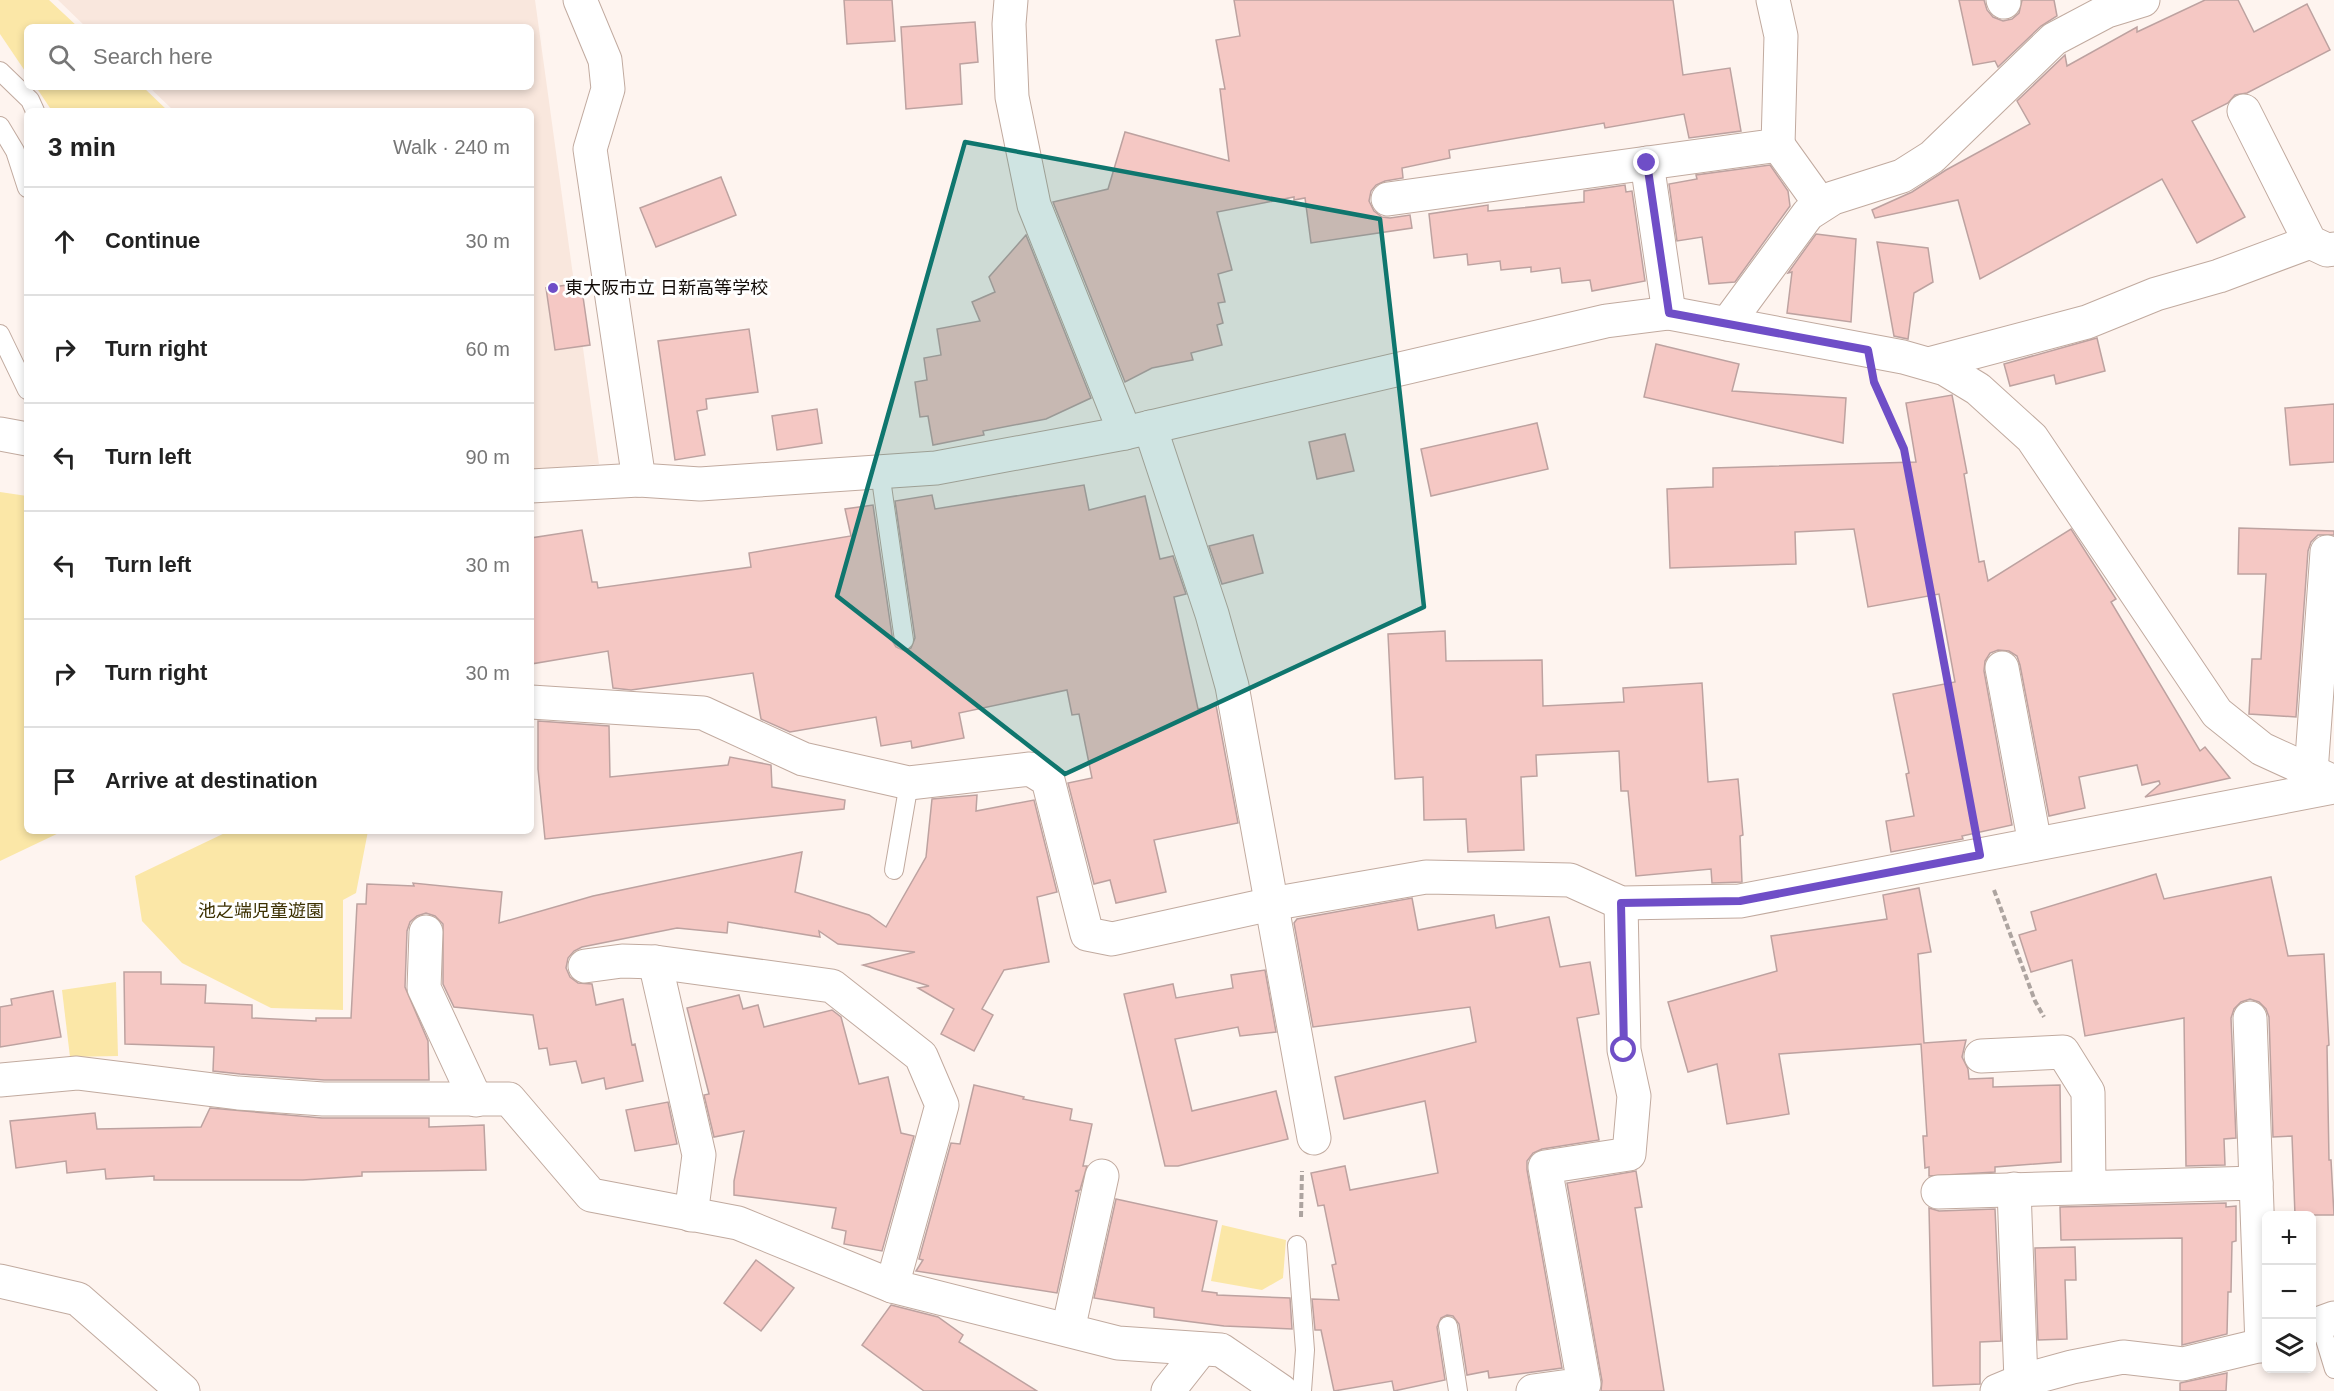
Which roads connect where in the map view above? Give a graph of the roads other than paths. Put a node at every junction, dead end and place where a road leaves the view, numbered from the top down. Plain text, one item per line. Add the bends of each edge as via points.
1 (580, 0) edge
2 (1011, 0) edge
3 (1773, 0) edge
4 (2143, 0) edge
5 (0, 71) edge
6 (34, 108) edge
7 (2244, 111) dead end
8 (0, 126) edge
9 (1778, 145) junction
10 (1647, 163) junction
11 (24, 179) edge
12 (1388, 199) dead end
13 (1821, 205) junction
14 (2322, 245) edge
15 (1669, 313) junction
16 (1727, 324) junction
17 (0, 334) edge
18 (1929, 364) junction
19 (24, 384) edge
20 (1137, 430) junction
21 (0, 435) edge
22 (24, 439) edge
23 (880, 472) junction
24 (639, 480) junction
25 (534, 486) edge
26 (2327, 552) dead end
27 (904, 640) dead end
28 (2002, 668) dead end
29 (534, 702) edge
30 (2326, 780) edge
31 (909, 783) junction
32 (2035, 844) junction
33 (894, 870) dead end
34 (1621, 903) junction
35 (1271, 904) junction
36 (426, 932) dead end
37 (655, 962) junction
38 (585, 966) dead end
39 (2250, 1018) dead end
40 (1981, 1056) dead end
41 (0, 1080) edge
42 (476, 1100) junction
43 (1314, 1138) road end
44 (1102, 1176) dead end
45 (2256, 1183) junction
46 (2089, 1187) junction
47 (2014, 1190) junction
48 (1938, 1192) dead end
49 (691, 1215) junction
50 (1297, 1245) road end
51 (0, 1281) edge
52 (892, 1286) junction
53 (2263, 1319) edge
54 (2322, 1323) edge
55 (1448, 1326) dead end
56 (1068, 1330) junction
57 (2262, 1346) edge
58 (1201, 1349) junction
59 (2334, 1369) edge
60 (2185, 1378) edge
61 (2009, 1386) edge
62 (183, 1391) edge
63 (1168, 1391) edge
64 (1281, 1391) edge
65 (1302, 1391) edge
66 (1458, 1391) edge
67 (1533, 1391) edge

1 - 24 street via 605,60 608,89 590,149
2 - 20 street via 1012,97 1034,205
3 - 9 street via 1781,36
4 - 13 street via 2107,11 2054,39 1932,157 1902,176
5 - 6 lane
7 - 14 street
8 - 11 lane via 15,151
9 - 10 street
9 - 13 street
10 - 12 street
10 - 15 street
13 - 16 street via 1808,214
14 - 18 street via 2156,294 2087,322
15 - 16 street
15 - 20 street via 1605,321
16 - 18 street
17 - 19 lane
18 - 30 street via 1978,388 2032,438 2217,713 2262,749
20 - 23 street via 936,468
20 - 35 street via 1212,614 1232,687
21 - 22 street
23 - 24 street via 700,484
23 - 27 lane
24 - 25 street
26 - 30 street
28 - 32 street
29 - 31 street via 703,712 803,759
30 - 32 street
31 - 33 lane
31 - 35 street via 1030,769 1048,780 1088,934 1112,939
32 - 34 street via 1740,901
34 - 35 street via 1570,880 1426,877
34 - 67 street via 1624,1050 1634,1096 1629,1154 1545,1167 1584,1384
35 - 43 street
36 - 42 street via 424,988
37 - 38 street
37 - 49 street via 699,1155
37 - 52 street via 832,986 921,1056 942,1105
39 - 45 street
40 - 46 street via 2063,1052 2088,1092
41 - 42 street via 77,1073 248,1094 323,1099
42 - 49 street via 509,1099 591,1196
44 - 56 street
45 - 46 street
45 - 53 street
46 - 47 street
47 - 48 street
47 - 61 street
49 - 52 street via 738,1222
50 - 65 lane via 1305,1350
51 - 62 street via 78,1299
52 - 56 street
54 - 59 lane
55 - 66 lane
56 - 58 street via 1118,1343
57 - 60 street
58 - 63 street
58 - 64 street via 1221,1350
60 - 61 street via 2123,1357

